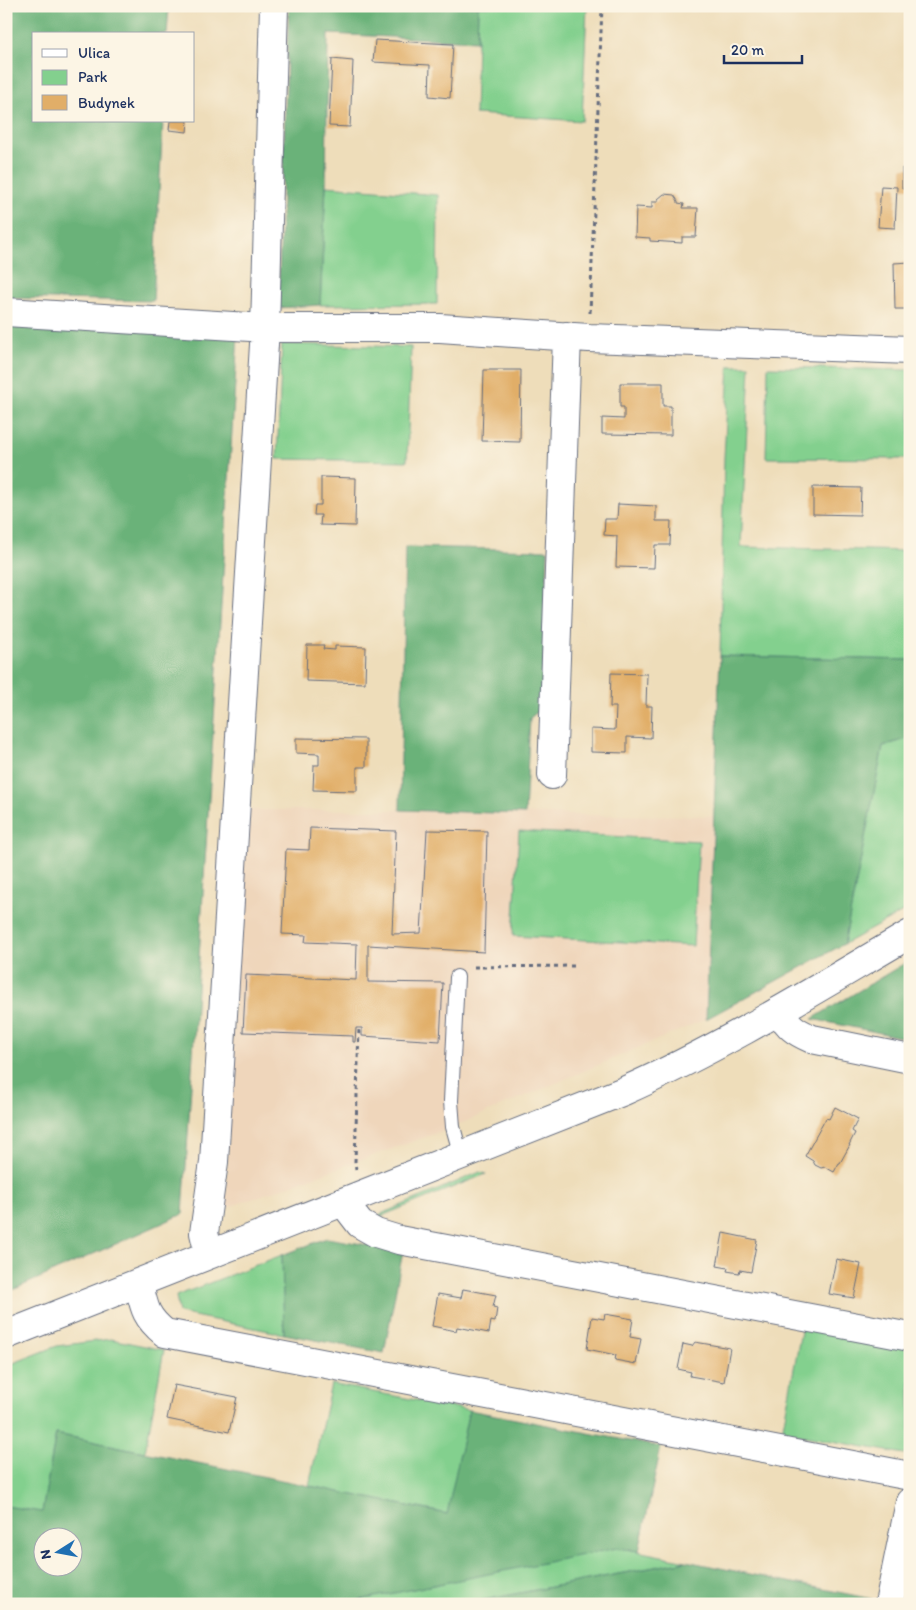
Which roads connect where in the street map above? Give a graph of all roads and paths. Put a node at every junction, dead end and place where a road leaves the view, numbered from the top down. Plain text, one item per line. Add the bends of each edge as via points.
1 (274, 6) edge
2 (602, 6) edge
3 (6, 312) edge
4 (265, 328) junction
5 (578, 337) junction
6 (910, 350) edge
7 (552, 775) dead end
8 (910, 934) edge
9 (576, 966) dead end
10 (457, 977) joint
11 (779, 1010) junction
12 (359, 1028) dead end
13 (910, 1059) edge
14 (461, 1156) junction
15 (357, 1177) dead end
16 (343, 1202) junction
17 (209, 1254) junction
18 (139, 1284) junction
19 (6, 1335) edge
20 (910, 1337) edge
21 (910, 1476) edge
22 (910, 1502) edge
23 (889, 1604) edge

1 - 4 street
2 - 5 path
3 - 4 street
4 - 5 street via 440,328
4 - 17 street via 214,1162 204,1233
5 - 6 street
5 - 7 street
8 - 11 street
9 - 10 path via 458,967
10 - 14 lane via 451,1101 453,1127
11 - 13 street via 788,1025 812,1039
11 - 14 street via 666,1072
12 - 15 path
14 - 16 street
16 - 17 street
16 - 20 street via 360,1224 398,1240
17 - 18 street
18 - 19 street
18 - 21 street via 145,1310 165,1333
22 - 23 street

